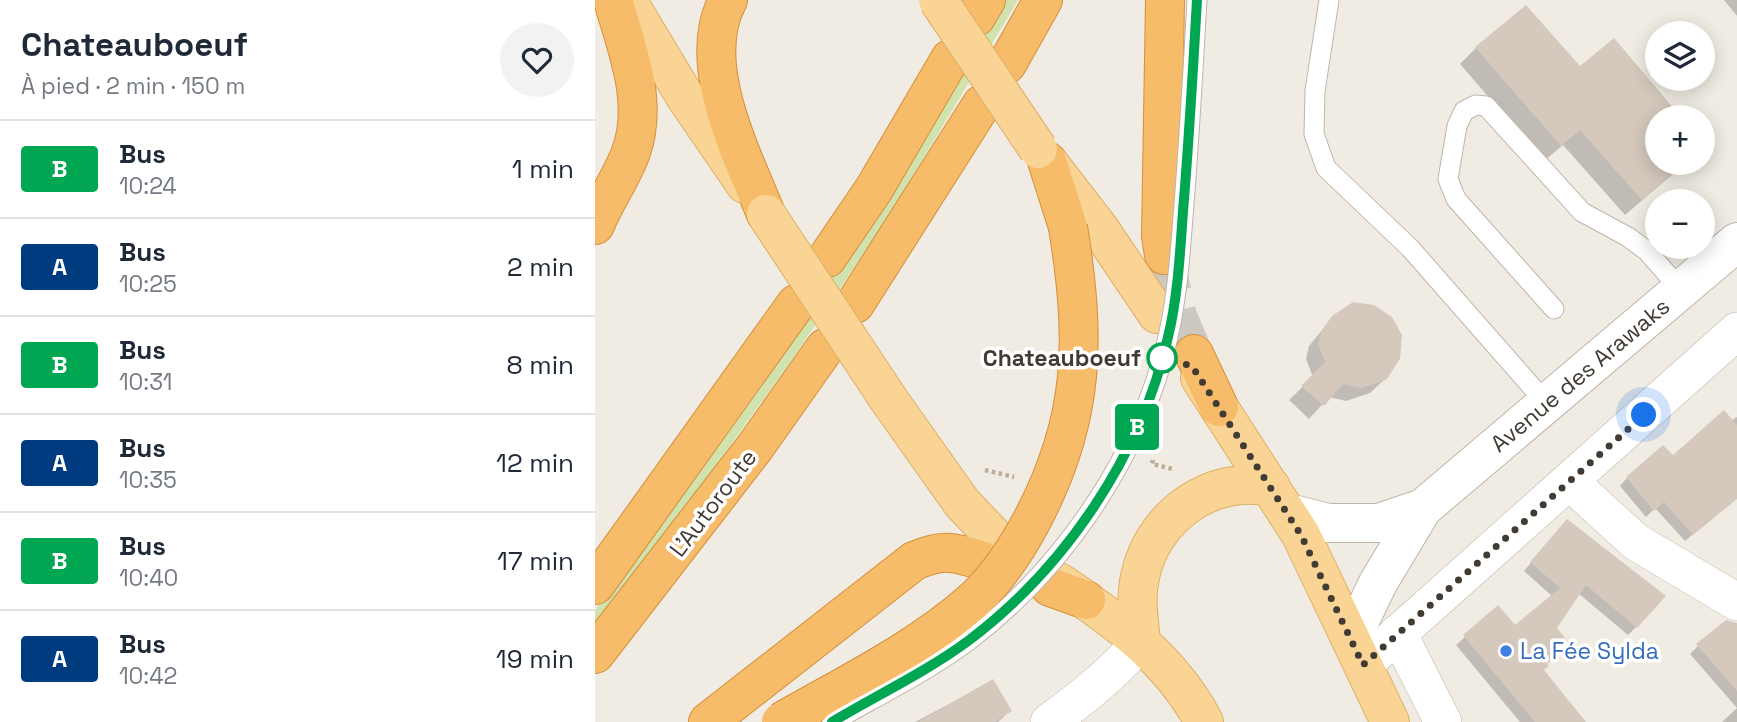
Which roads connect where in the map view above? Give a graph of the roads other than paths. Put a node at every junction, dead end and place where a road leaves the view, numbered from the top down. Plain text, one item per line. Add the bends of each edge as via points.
1 (613, 0) edge
2 (627, 0) edge
3 (728, 0) edge
4 (938, 0) edge
5 (1043, 0) edge
6 (1165, 0) edge
7 (1197, 0) edge
8 (1329, 0) edge
9 (950, 59) dead end
10 (1007, 64) dead end
11 (982, 104) dead end
12 (1043, 155) junction
13 (766, 214) junction
14 (595, 225) edge
15 (1737, 242) edge
16 (1164, 255) tunnel mouth
17 (827, 258) dead end
18 (1681, 290) junction
19 (796, 304) dead end
20 (855, 304) dead end
21 (1553, 309) dead end
22 (1157, 314) dead end
23 (1737, 331) edge
24 (825, 348) dead end
25 (1193, 360) tunnel mouth
26 (1547, 404) junction
27 (1219, 407) joint
28 (1570, 482) junction
29 (1280, 500) junction
30 (1423, 508) junction
31 (991, 551) joint
32 (595, 585) edge
33 (1064, 589) dead end
34 (1737, 601) edge
35 (1398, 633) junction
36 (1142, 641) junction
37 (1357, 652) junction
38 (595, 654) edge
39 (708, 722) edge
40 (781, 722) edge
41 (832, 722) edge
42 (1049, 722) edge
43 (1204, 722) edge
44 (1390, 722) edge
45 (1443, 722) edge

1 - 14 highway via 638,89 638,116 631,152
2 - 13 main road
3 - 13 highway via 716,53 722,90 730,124
4 - 12 main road, bridge
5 - 10 highway
6 - 16 highway
7 - 41 lane, bridge via 1177,290 1151,392 1123,454 1081,524 1008,607 943,657
8 - 26 lane via 1315,91 1314,134 1326,168 1410,248
9 - 17 highway via 874,189
11 - 20 highway
12 - 22 main road via 1100,228
12 - 40 highway, bridge via 1068,227 1079,296 1078,386 1059,463 1008,561 976,598 903,653
13 - 31 main road, bridge
15 - 18 street, Avenue des Arawaks
18 - 21 lane via 1647,251 1582,212 1486,106 1476,105 1464,111 1457,126 1448,179 1456,199
18 - 26 street, Avenue des Arawaks
19 - 32 highway, L'Autoroute
23 - 28 street
24 - 38 highway, L'Autoroute via 755,447
25 - 27 highway
26 - 30 street, Avenue des Arawaks
27 - 29 main road
28 - 34 street via 1636,542
28 - 35 street
29 - 30 street, Avenue des Arawaks via 1328,523 1379,523
29 - 36 main road via 1251,483 1233,484 1207,491 1180,510 1165,527 1140,576 1137,603
29 - 37 main road
30 - 37 street, Avenue des Arawaks via 1378,583
31 - 39 highway via 935,551 914,561
33 - 36 main road
35 - 37 street
35 - 45 street
36 - 42 street via 1089,693
36 - 43 main road via 1173,674
37 - 44 main road

